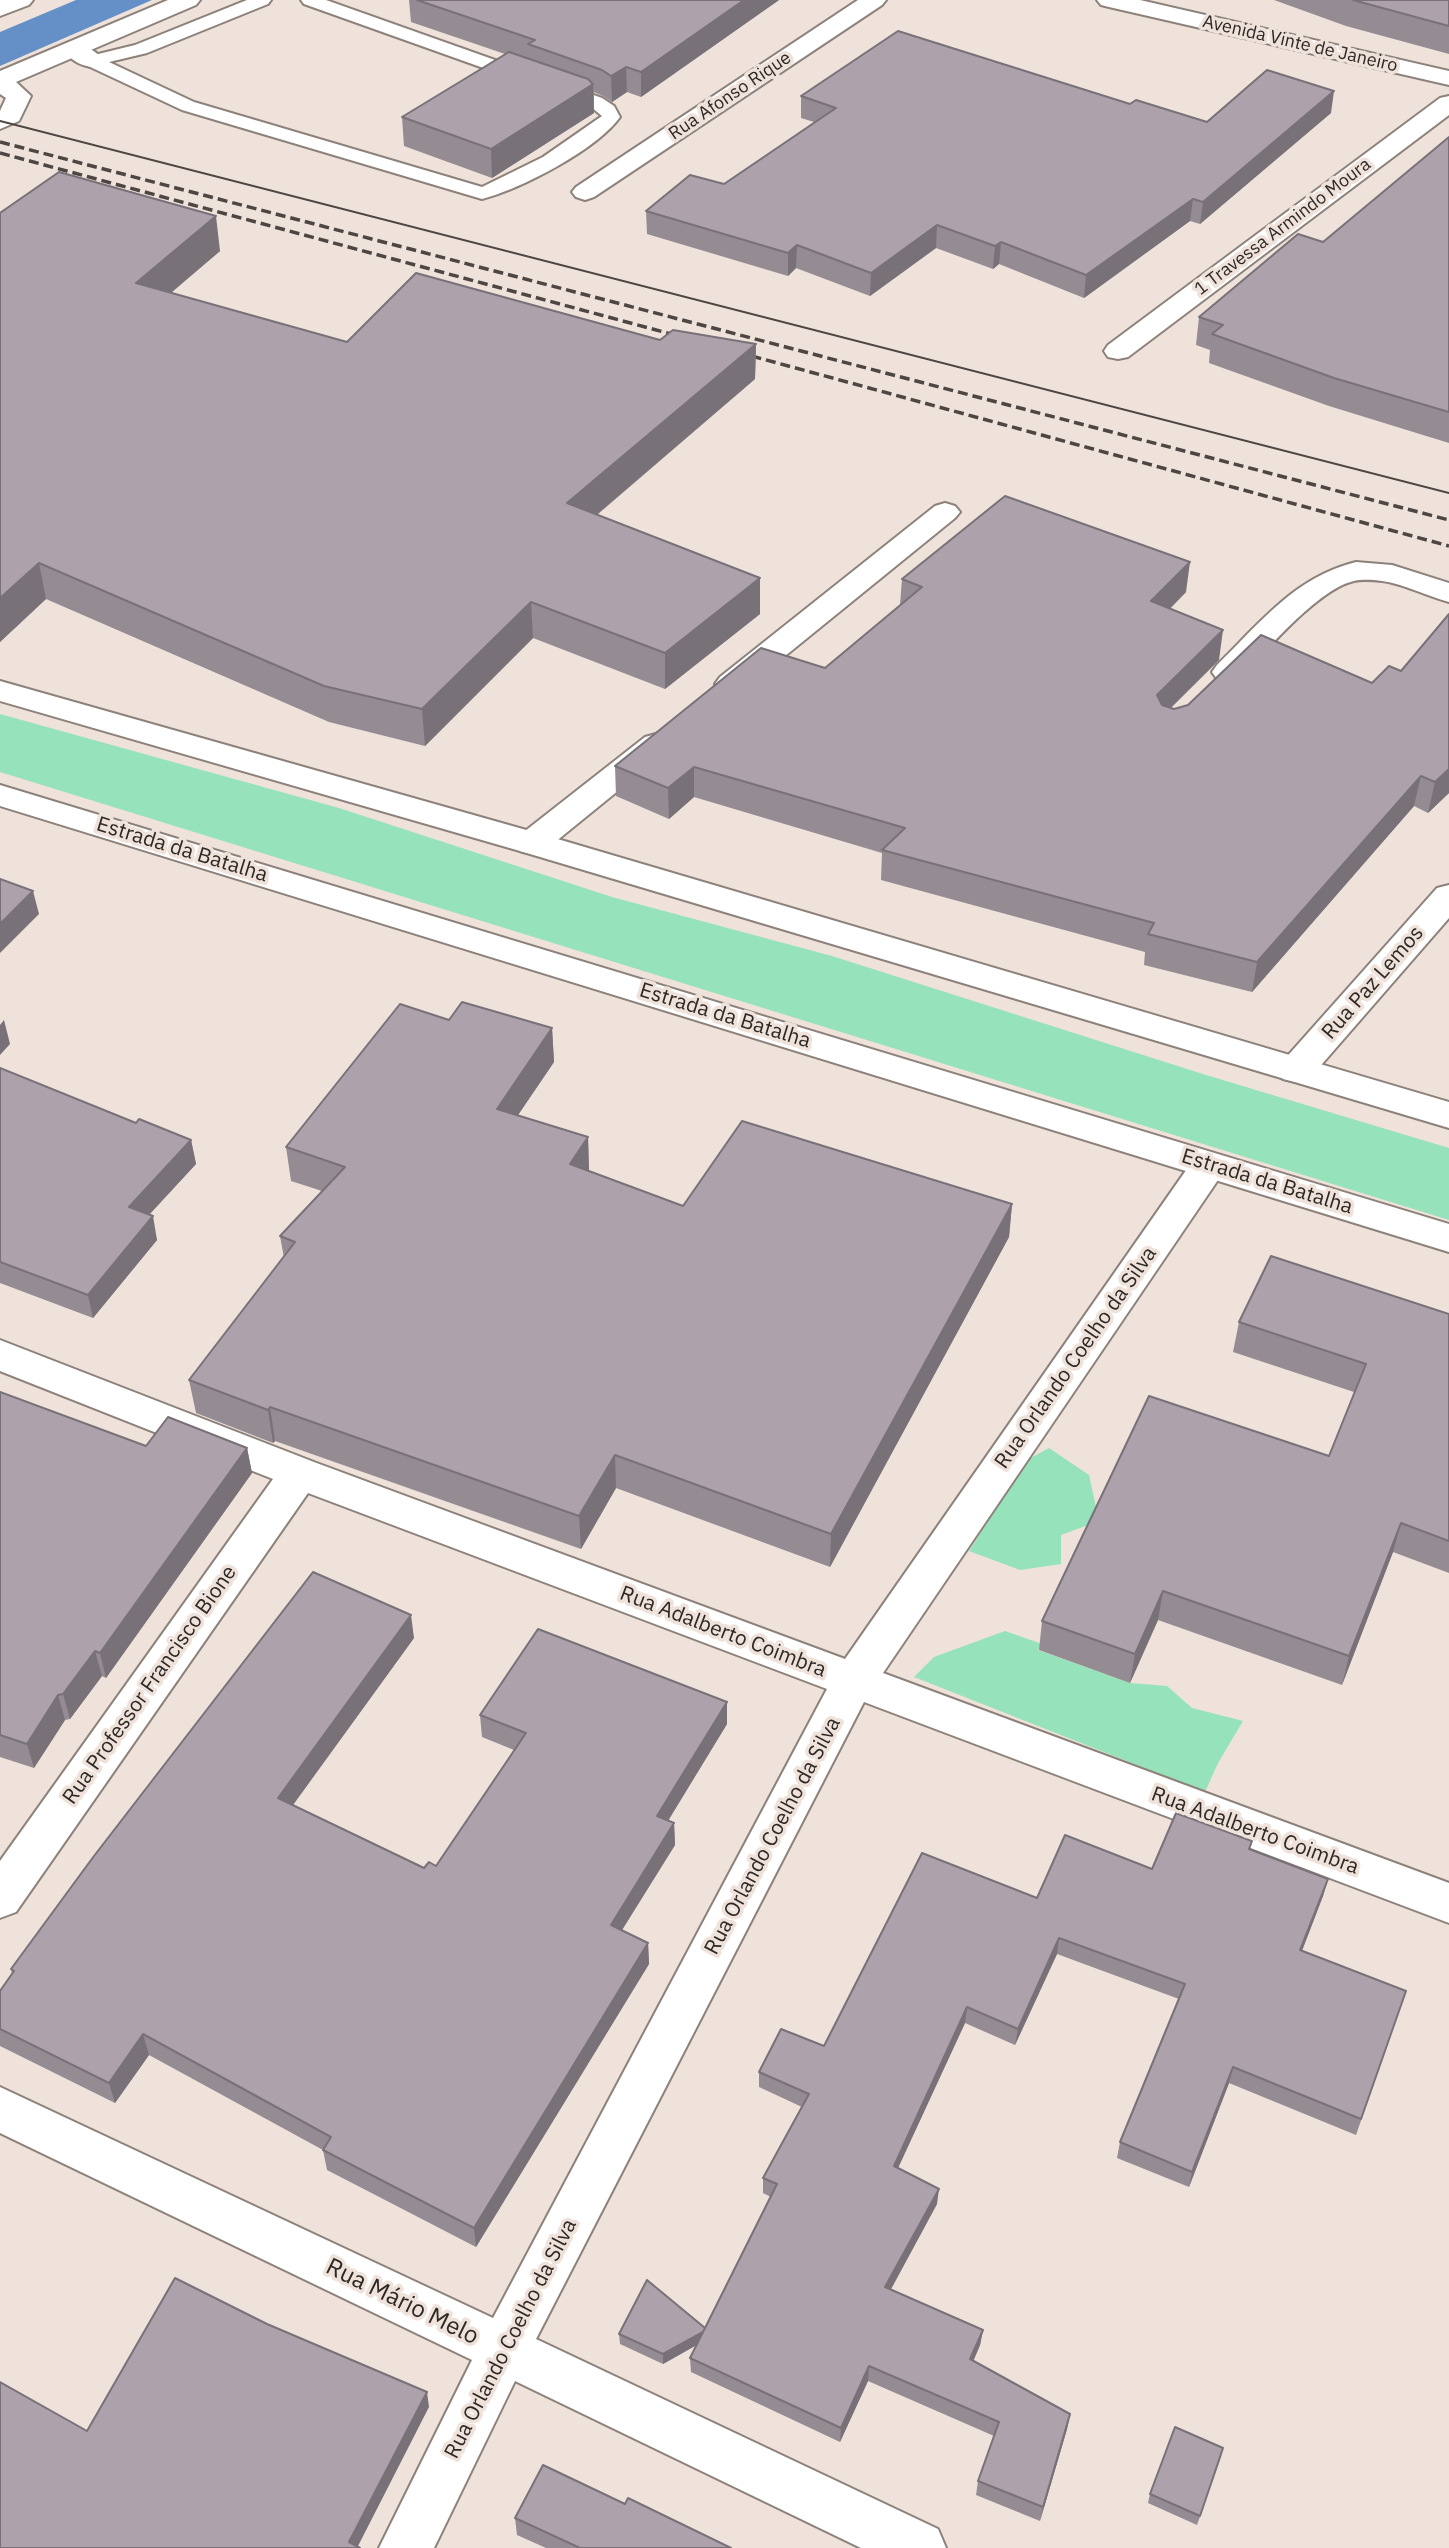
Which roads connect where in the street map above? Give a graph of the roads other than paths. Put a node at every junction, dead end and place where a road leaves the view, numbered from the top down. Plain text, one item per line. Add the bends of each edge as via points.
1 (21, 0) edge
2 (188, 0) edge
3 (262, 0) edge
4 (310, 0) edge
5 (874, 0) edge
6 (1109, 0) edge
7 (0, 9) edge
8 (83, 55) junction
9 (1449, 78) edge
10 (0, 81) edge
11 (1449, 103) edge
12 (0, 122) edge
13 (585, 192) dead end
14 (1118, 351) dead end
15 (945, 512) dead end
16 (1449, 593) edge
17 (0, 691) edge
18 (1208, 691) edge
19 (706, 704) edge
20 (673, 730) edge
21 (0, 795) edge
22 (532, 843) junction
23 (1449, 896) edge
24 (1296, 1070) junction
25 (1449, 1115) edge
26 (1209, 1165) junction
27 (1449, 1238) edge
28 (0, 1355) edge
29 (300, 1473) junction
30 (853, 1681) junction
31 (0, 1898) edge
32 (1449, 1903) edge
33 (0, 2109) edge
34 (503, 2351) junction
35 (406, 2548) edge
36 (919, 2548) edge

1 - 7 main road
2 - 8 main road
3 - 8 lane via 141,49
4 - 8 lane via 596,102 611,117 531,171 498,190 482,193 188,106
5 - 13 main road, Rua Afonso Rique
6 - 9 main road, Avenida Vinte de Janeiro
8 - 10 main road
10 - 12 main road via 19,96 10,116
11 - 14 main road, 1 Travessa Armindo Moura
15 - 19 main road
16 - 18 main road via 1402,576 1357,571 1338,574 1312,591
17 - 22 main road
20 - 22 main road
21 - 26 main road, Estrada da Batalha
22 - 24 main road
23 - 24 main road, Rua Paz Lemos
24 - 25 main road
26 - 27 main road, Estrada da Batalha
26 - 30 main road, Rua Orlando Coelho da Silva
28 - 29 main road, Rua Adalberto Coimbra
29 - 30 main road, Rua Adalberto Coimbra
29 - 31 main road, Rua Professor Francisco Bione
30 - 32 main road, Rua Adalberto Coimbra
30 - 34 main road, Rua Orlando Coelho da Silva
33 - 34 main road, Rua Mário Melo
34 - 35 main road, Rua Orlando Coelho da Silva
34 - 36 main road, Rua Mário Melo

